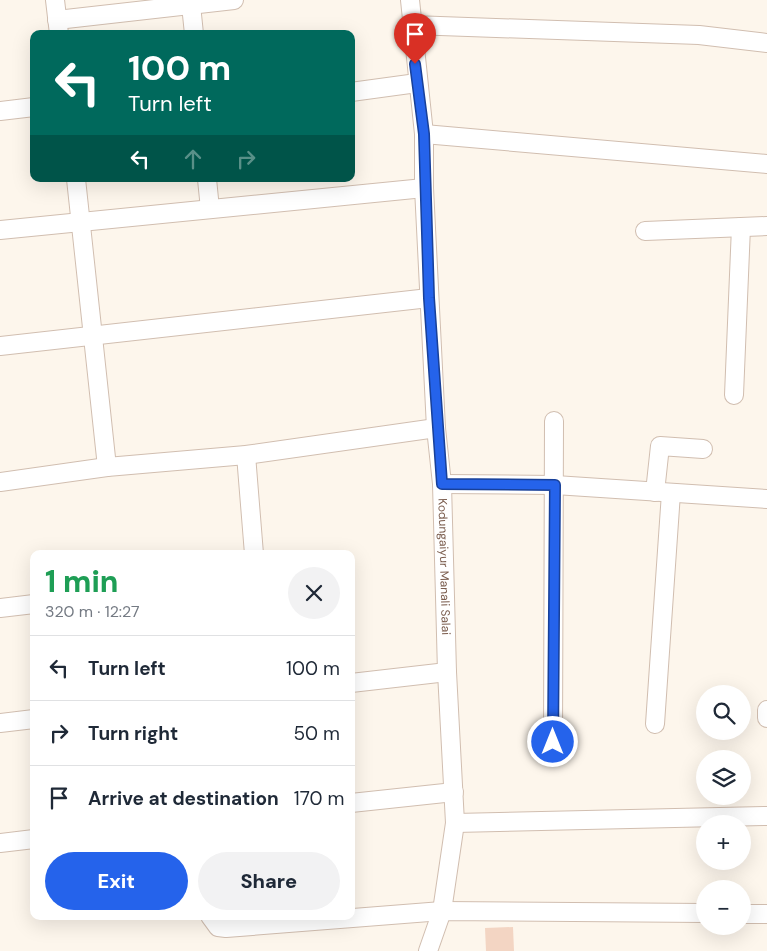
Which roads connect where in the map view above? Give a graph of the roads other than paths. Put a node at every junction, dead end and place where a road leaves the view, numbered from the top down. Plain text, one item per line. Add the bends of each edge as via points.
1 (55, 0) edge
2 (234, 0) edge
3 (410, 0) edge
4 (191, 5) junction
5 (412, 25) junction
6 (58, 27) edge
7 (194, 30) edge
8 (767, 43) edge
9 (417, 83) junction
10 (355, 91) edge
11 (30, 107) edge
12 (0, 110) edge
13 (424, 134) junction
14 (767, 164) edge
15 (76, 182) edge
16 (207, 182) edge
17 (424, 188) junction
18 (210, 209) junction
19 (80, 222) junction
20 (767, 226) edge
21 (741, 227) junction
22 (0, 230) edge
23 (645, 231) dead end
24 (429, 298) junction
25 (92, 337) junction
26 (0, 346) edge
27 (734, 395) dead end
28 (554, 421) dead end
29 (436, 428) junction
30 (703, 449) dead end
31 (246, 455) junction
32 (107, 467) junction
33 (0, 482) edge
34 (442, 484) junction
35 (555, 485) junction
36 (663, 493) junction
37 (767, 499) edge
38 (254, 550) edge
39 (30, 604) edge
40 (0, 608) edge
41 (447, 672) junction
42 (355, 683) edge
43 (767, 710) edge
44 (766, 718) edge
45 (30, 719) edge
46 (0, 723) edge
47 (655, 724) dead end
48 (553, 742) dead end
49 (454, 792) junction
50 (355, 803) edge
51 (767, 816) edge
52 (455, 823) junction
53 (30, 839) edge
54 (0, 843) edge
55 (442, 911) junction
56 (696, 914) edge
57 (751, 914) edge
58 (767, 914) edge
59 (355, 918) edge
60 (213, 920) edge
61 (328, 920) edge
62 (428, 951) edge

1 - 6 street
2 - 4 street
3 - 5 street, Kodungaiyur Manali Salai
4 - 6 street
4 - 7 street
5 - 8 street via 698,35
5 - 9 street, Kodungaiyur Manali Salai
9 - 10 street
9 - 13 street, Kodungaiyur Manali Salai
11 - 12 street
13 - 14 street
13 - 17 street, Kodungaiyur Manali Salai
15 - 19 street
16 - 18 street
17 - 18 street
17 - 24 street, Kodungaiyur Manali Salai
18 - 19 street
19 - 22 street
19 - 25 street
20 - 21 street
21 - 23 street
21 - 27 street
24 - 25 street
24 - 29 street, Kodungaiyur Manali Salai
25 - 26 street
25 - 32 street
28 - 35 street
29 - 31 street
29 - 34 street, Kodungaiyur Manali Salai
30 - 36 street via 660,446
31 - 32 street
31 - 38 street
32 - 33 street
34 - 35 street
34 - 41 street, Kodungaiyur Manali Salai
35 - 36 street
35 - 48 street
36 - 37 street
36 - 47 street
39 - 40 street
41 - 42 street
41 - 49 street, Kodungaiyur Manali Salai
43 - 44 street
45 - 46 street
49 - 50 street
49 - 52 street, Kodungaiyur Manali Salai
51 - 52 street
52 - 55 street, Kodungaiyur Manali Salai
53 - 54 street
55 - 56 street
55 - 59 street
55 - 62 street, Kodungaiyur Manali Salai
57 - 58 street
60 - 61 street via 218,927 226,928

